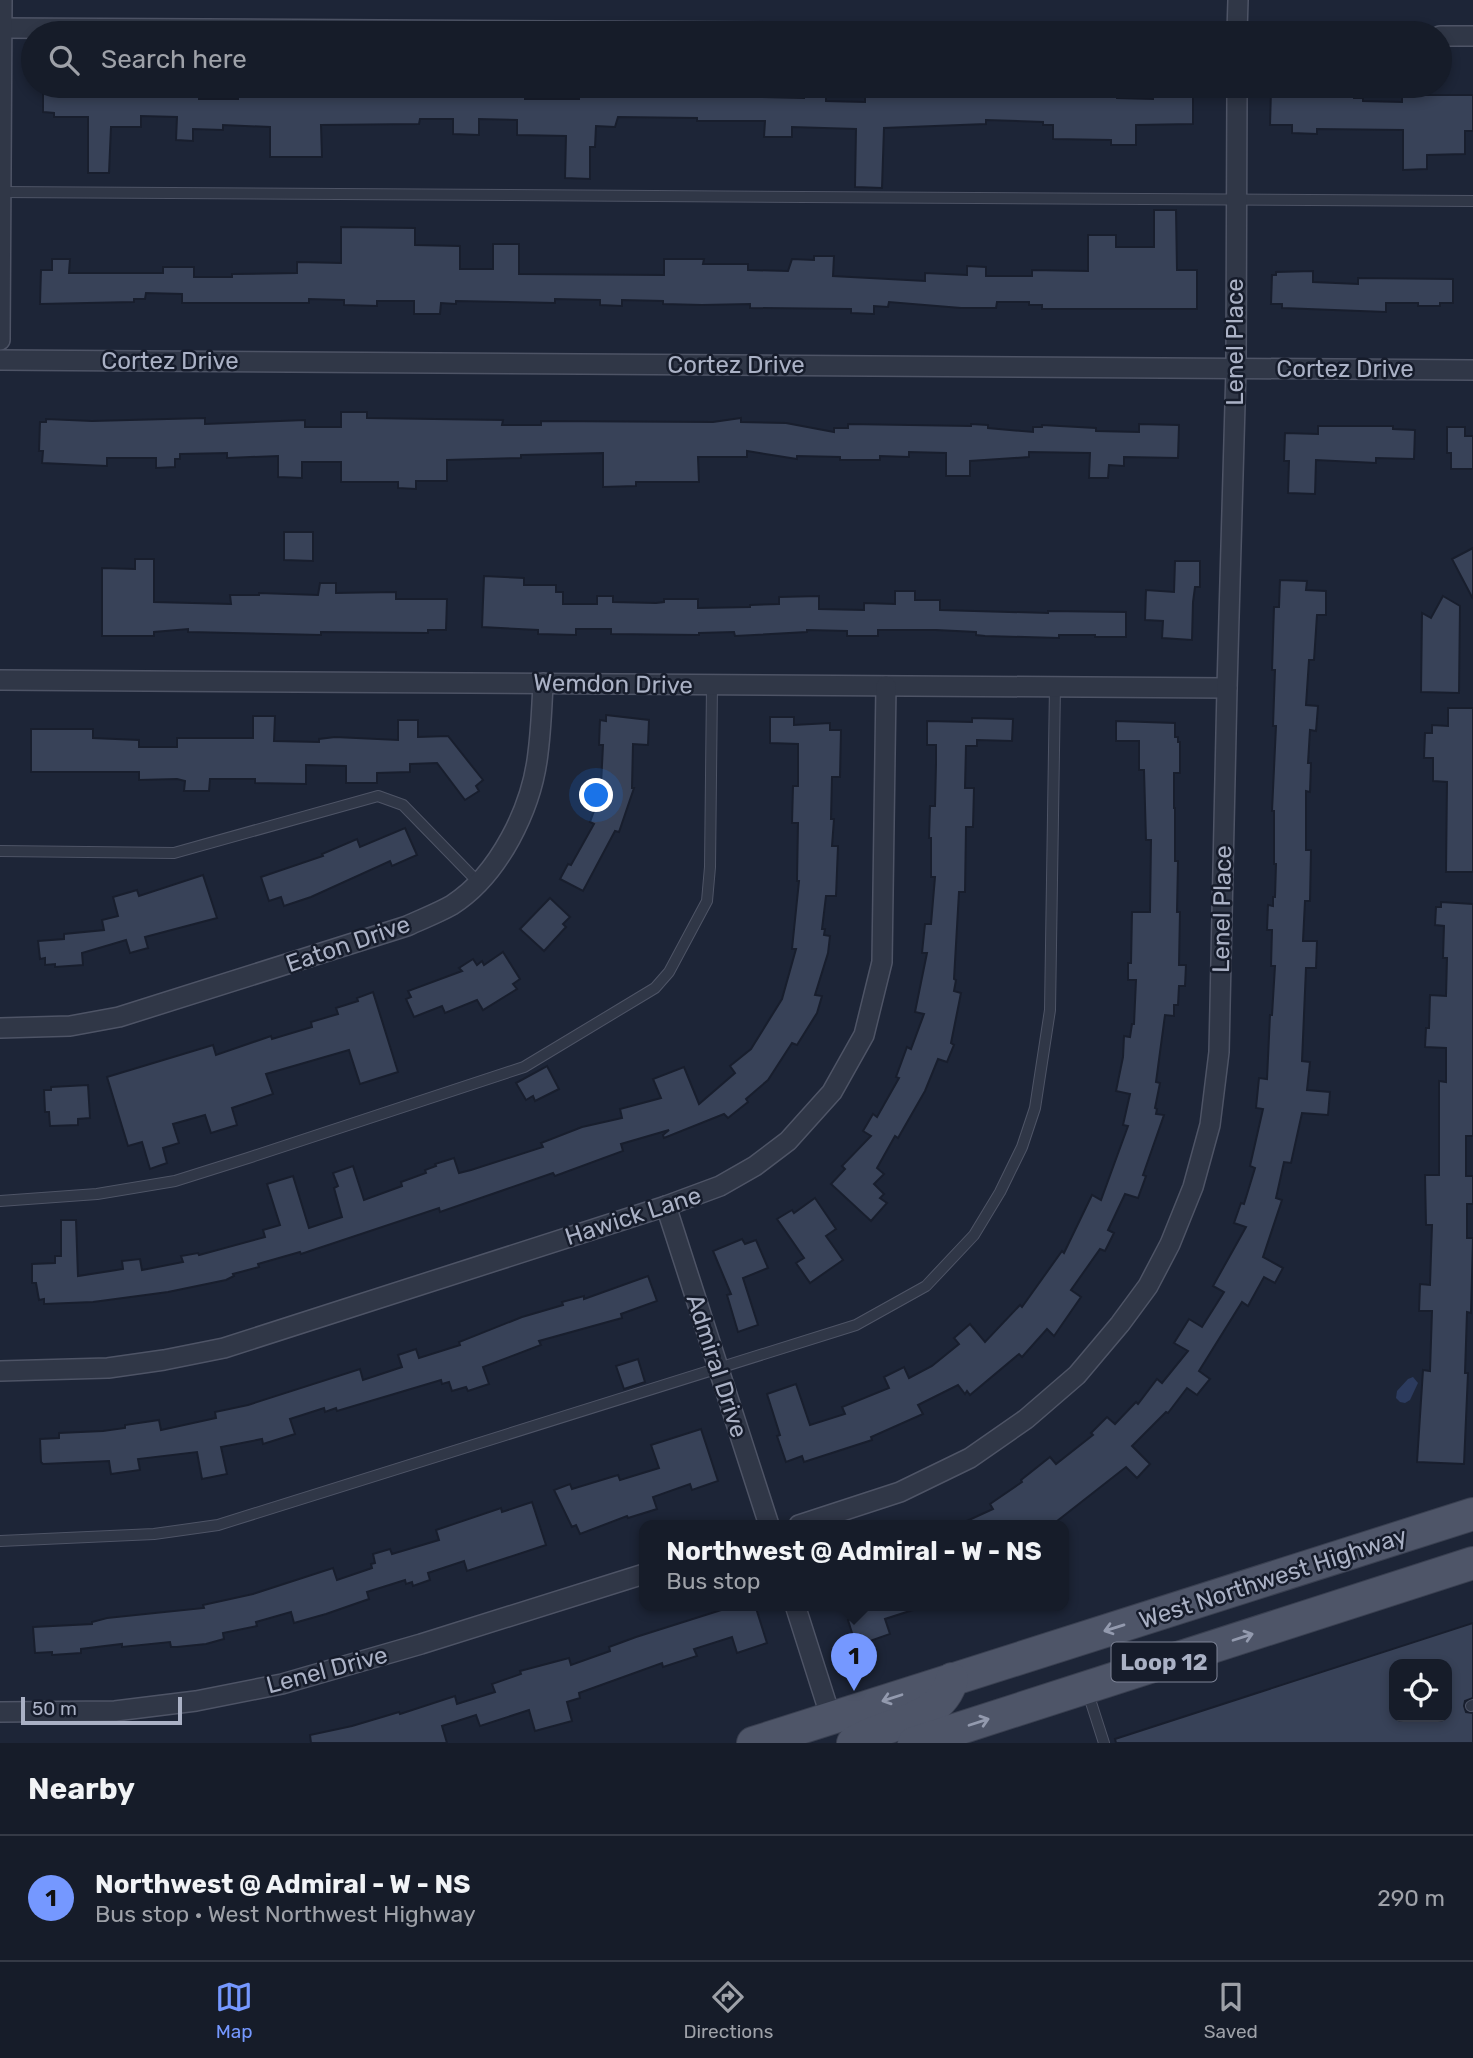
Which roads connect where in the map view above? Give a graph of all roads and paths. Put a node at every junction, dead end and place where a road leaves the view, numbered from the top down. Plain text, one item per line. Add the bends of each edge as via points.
1 (2, 0) edge
2 (1238, 0) edge
3 (1237, 21) edge
4 (1, 28) edge
5 (21, 28) edge
6 (1452, 36) edge
7 (1473, 36) edge
8 (1237, 98) edge
9 (1, 192) edge
10 (1236, 198) junction
11 (1473, 201) edge
12 (0, 340) edge
13 (0, 360) edge
14 (1236, 369) junction
15 (1473, 370) edge
16 (0, 680) edge
17 (543, 683) junction
18 (712, 685) junction
19 (886, 686) junction
20 (1055, 686) junction
21 (1227, 688) junction
22 (0, 851) edge
23 (478, 883) junction
24 (0, 1028) edge
25 (0, 1201) edge
26 (666, 1206) junction
27 (718, 1369) junction
28 (0, 1371) edge
29 (1473, 1514) edge
30 (767, 1520) edge
31 (814, 1520) edge
32 (0, 1541) edge
33 (1473, 1563) edge
34 (639, 1576) edge
35 (797, 1611) edge
36 (1074, 1641) junction
37 (952, 1679) junction
38 (1086, 1688) junction
39 (0, 1712) edge
40 (831, 1718) junction
41 (753, 1743) edge
42 (853, 1743) edge
43 (915, 1743) edge
44 (1104, 1743) edge

1 - 4 street
2 - 3 street
4 - 5 street
4 - 9 street
6 - 7 street
8 - 10 street, Lenel Place
9 - 10 lane
9 - 12 street
10 - 11 lane
10 - 14 street, Lenel Place
13 - 14 street, Cortez Drive
14 - 15 street, Cortez Drive
14 - 21 street, Lenel Place
16 - 17 street, Wemdon Drive
17 - 18 street, Wemdon Drive
17 - 23 street, Eaton Drive via 538,756 524,811 501,856
18 - 19 street, Wemdon Drive
18 - 25 lane via 707,901 669,972 655,988 524,1067 248,1158 175,1181 97,1194
19 - 20 street, Wemdon Drive
19 - 26 street, Hawick Lane via 882,962 864,1035 832,1092 788,1141 720,1186
20 - 21 street, Wemdon Drive
20 - 27 lane via 1050,1010 1035,1108 1000,1192 974,1235 926,1286 856,1325
21 - 31 street, Lenel Place via 1219,1052 1210,1125 1193,1187 1170,1244 1148,1286 1120,1324 1077,1375 1026,1419 970,1458 900,1492
22 - 23 lane via 174,853 378,796 403,805
23 - 24 street, Eaton Drive via 452,905 407,926 154,1007 70,1026
26 - 27 street, Admiral Drive
26 - 28 street, Hawick Lane via 224,1348 108,1368
27 - 30 street, Admiral Drive
27 - 32 lane via 218,1525 154,1534
29 -> 36 main road, West Northwest Highway / Loop 12
38 -> 33 main road, West Northwest Highway / Loop 12
34 - 39 street, Lenel Drive via 282,1684 115,1711
35 - 40 street
36 - 37 main road, West Northwest Highway / Loop 12
36 - 38 main road
37 -> 40 main road, West Northwest Highway / Loop 12
37 - 42 main road via 949,1692 934,1708
43 -> 38 main road, West Northwest Highway / Loop 12
38 - 44 lane
40 - 41 main road, West Northwest Highway / Loop 12

